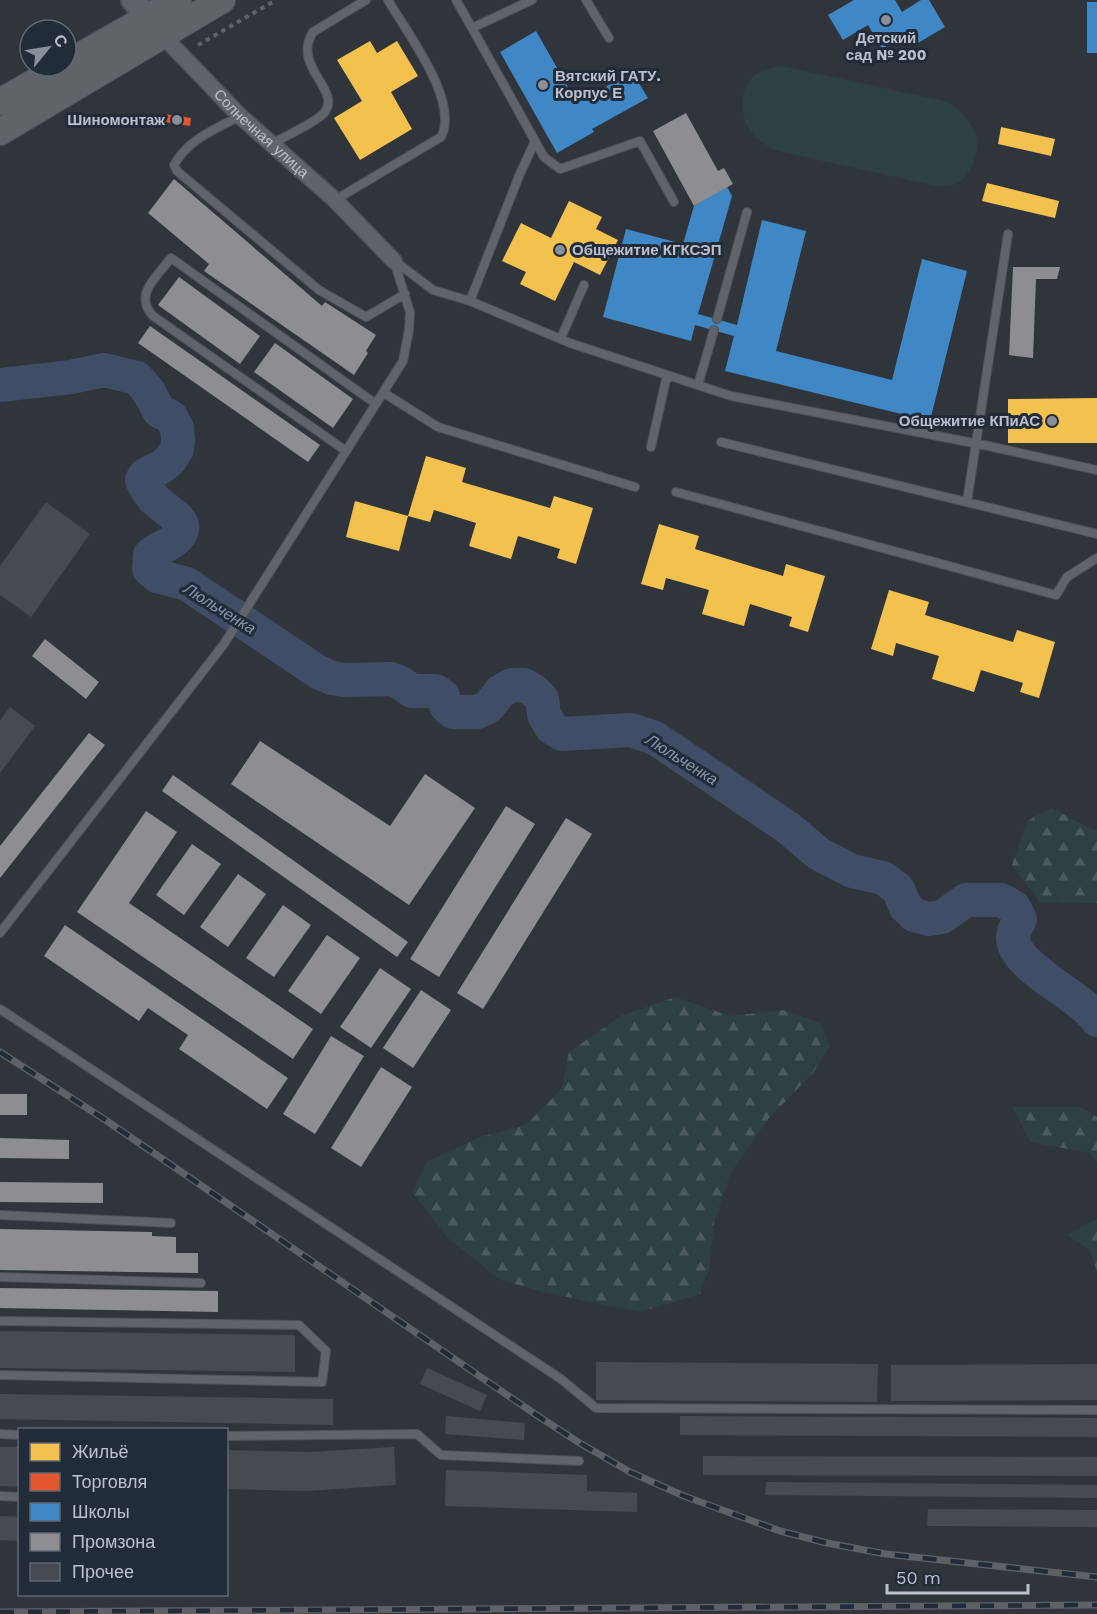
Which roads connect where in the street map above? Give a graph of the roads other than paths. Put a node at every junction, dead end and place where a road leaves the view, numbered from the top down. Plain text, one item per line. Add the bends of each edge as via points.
1 (178, 0) edge
2 (222, 0) edge
3 (366, 0) edge
4 (388, 0) edge
5 (456, 0) edge
6 (532, 0) edge
7 (586, 0) edge
8 (148, 18) edge
9 (472, 28) junction
10 (609, 38) dead end
11 (78, 57) edge
12 (42, 78) edge
13 (0, 102) edge
14 (240, 116) junction
15 (0, 132) edge
16 (535, 141) junction
17 (272, 144) junction
18 (335, 200) junction
19 (674, 202) dead end
20 (747, 212) dead end
21 (1008, 234) dead end
22 (394, 261) junction
23 (584, 285) dead end
24 (405, 294) junction
25 (470, 301) junction
26 (717, 320) dead end
27 (714, 330) dead end
28 (561, 338) junction
29 (667, 375) junction
30 (698, 385) junction
31 (384, 393) junction
32 (376, 404) junction
33 (721, 442) dead end
34 (977, 443) junction
35 (651, 447) dead end
36 (346, 452) junction
37 (1097, 470) edge
38 (635, 487) dead end
39 (676, 492) dead end
40 (968, 502) junction
41 (1097, 534) edge
42 (1097, 558) edge
43 (0, 933) edge
44 (0, 1009) edge
45 (0, 1215) edge
46 (171, 1223) dead end
47 (0, 1277) edge
48 (201, 1283) dead end
49 (0, 1321) edge
50 (0, 1375) edge
51 (1097, 1410) edge
52 (0, 1434) edge
53 (18, 1435) edge
54 (228, 1436) edge
55 (579, 1461) dead end
56 (0, 1496) edge
57 (18, 1497) edge

1 - 8 highway
2 - 8 highway
3 - 17 lane via 309,38 308,61 327,93 326,111
4 - 18 lane via 436,80 447,127 441,137
5 - 9 lane
6 - 9 lane
7 - 10 lane
8 - 11 highway
8 - 14 street, Солнечная улица
8 - 15 highway
9 - 16 lane
12 - 13 highway
14 - 17 street, Солнечная улица
14 - 24 lane via 195,139 174,165 177,171 319,290 366,317
16 - 19 lane via 544,158 560,169 640,141
16 - 25 lane
17 - 18 street, Солнечная улица
18 - 22 street, Солнечная улица
20 - 26 lane
21 - 34 lane
22 - 24 lane
22 - 25 lane via 433,290
23 - 28 lane
24 - 31 lane via 410,312 403,361
25 - 28 lane
27 - 30 lane
28 - 29 lane
29 - 30 lane
29 - 35 lane
30 - 34 lane via 731,396
31 - 32 lane
31 - 38 lane via 438,427
32 - 36 lane
32 - 36 lane via 171,258 146,291 146,308 153,316
33 - 40 lane
34 - 37 lane
34 - 40 lane
36 - 43 lane via 224,644
39 - 42 lane via 1056,596 1067,577
40 - 41 lane
44 - 51 lane via 561,1379 596,1408
45 - 46 lane
47 - 48 lane
49 - 50 lane via 299,1325 326,1351 322,1382
52 - 53 lane
54 - 55 lane via 417,1434 441,1455
56 - 57 lane

